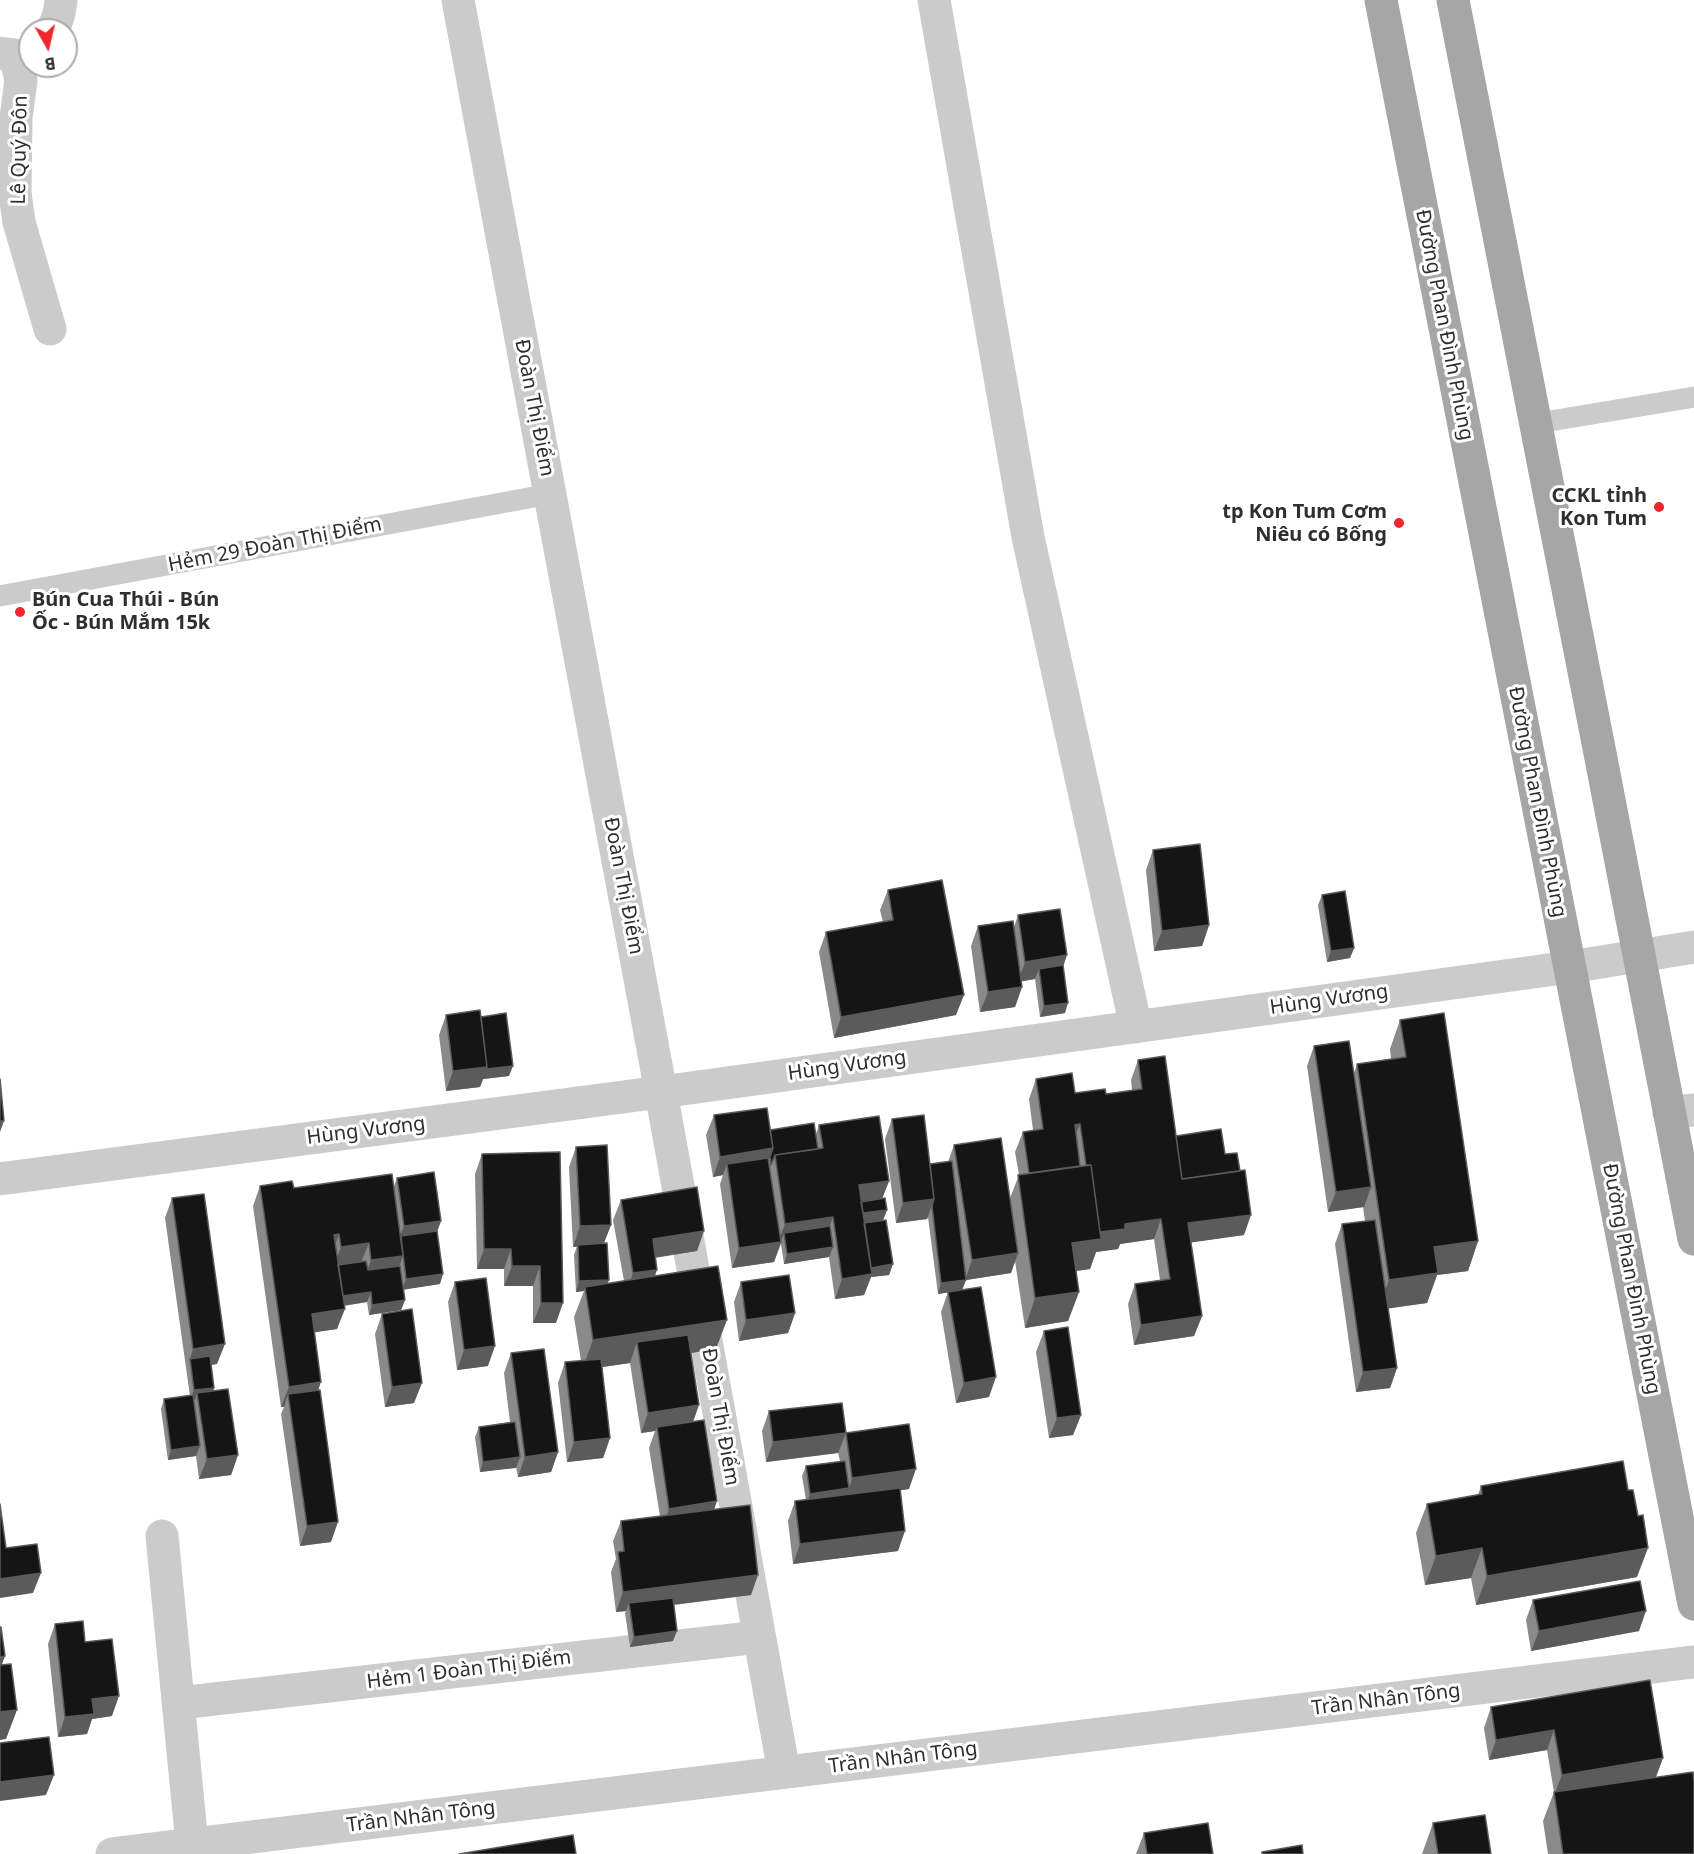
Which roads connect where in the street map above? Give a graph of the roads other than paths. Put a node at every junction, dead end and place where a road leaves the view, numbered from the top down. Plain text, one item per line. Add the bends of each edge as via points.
1 (61, 0) edge
2 (458, 0) edge
3 (934, 0) edge
4 (1381, 0) edge
5 (1453, 0) edge
6 (57, 18) edge
7 (15, 51) edge
8 (50, 329) dead end
9 (1694, 397) edge
10 (1538, 423) junction
11 (550, 494) junction
12 (0, 596) edge
13 (1694, 947) edge
14 (1638, 957) junction
15 (1570, 966) junction
16 (1136, 1027) junction
17 (661, 1092) junction
18 (1682, 1112) edge
19 (0, 1179) edge
20 (1694, 1239) edge
21 (162, 1536) dead end
22 (1694, 1604) edge
23 (759, 1637) junction
24 (1694, 1662) edge
25 (179, 1703) junction
26 (784, 1772) junction
27 (192, 1844) junction
28 (112, 1854) edge

1 - 6 street
2 - 11 street, Đoàn Thị Điểm
3 - 16 street via 1028,537
4 - 15 main road, Đường Phan Đình Phùng
5 - 10 main road
7 - 8 street, Lê Quý Đôn via 21,80 15,193
9 - 10 lane
10 - 14 main road
11 - 12 lane, Hẻm 29 Đoàn Thị Điểm
11 - 17 street, Đoàn Thị Điểm
13 - 14 street, Hùng Vương
14 - 15 street, Hùng Vương
14 - 18 main road
15 - 16 street, Hùng Vương
15 - 22 main road, Đường Phan Đình Phùng
16 - 17 street, Hùng Vương
17 - 19 street, Hùng Vương
17 - 23 street, Đoàn Thị Điểm
18 - 20 main road
21 - 25 street
23 - 25 street, Hẻm 1 Đoàn Thị Điểm
23 - 26 street, Đoàn Thị Điểm
24 - 26 street, Trần Nhân Tông
25 - 27 street
26 - 27 street, Trần Nhân Tông
27 - 28 street, Trần Nhân Tông

